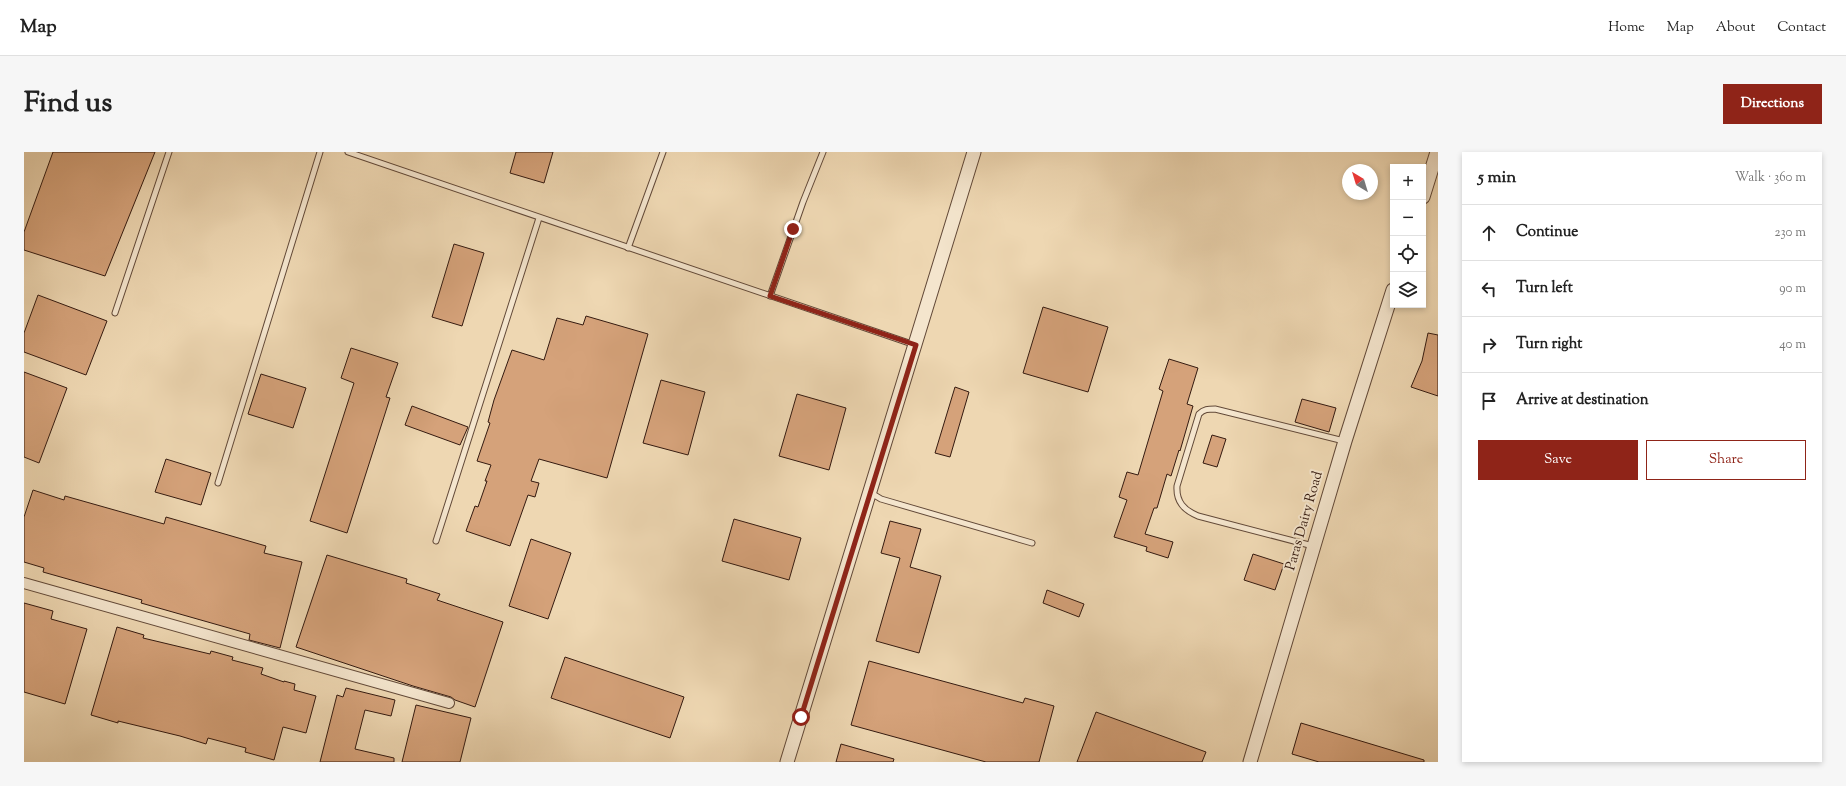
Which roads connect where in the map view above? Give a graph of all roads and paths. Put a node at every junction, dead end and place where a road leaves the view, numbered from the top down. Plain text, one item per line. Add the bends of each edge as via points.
1 (169, 152) edge
2 (320, 152) edge
3 (348, 152) edge
4 (663, 152) edge
5 (823, 152) edge
6 (974, 152) edge
7 (1437, 152) edge
8 (363, 154) edge
9 (1426, 187) edge
10 (539, 218) junction
11 (628, 248) junction
12 (770, 296) junction
13 (1390, 299) edge
14 (115, 313) dead end
15 (916, 345) junction
16 (1345, 441) junction
17 (218, 483) dead end
18 (870, 493) junction
19 (436, 542) dead end
20 (1032, 543) dead end
21 (1314, 546) junction
22 (24, 584) edge
23 (449, 703) dead end
24 (787, 762) edge
25 (1250, 762) edge

1 - 14 lane
2 - 17 lane
3 - 8 lane
4 - 11 lane
5 - 12 lane
6 - 15 street
7 - 9 street
8 - 10 lane
10 - 11 lane
10 - 19 lane
11 - 12 lane
12 - 15 lane
13 - 16 street, Paras Dairy Road
15 - 18 street
16 - 21 street, Paras Dairy Road
16 - 21 lane via 1208,409 1202,410 1177,486 1176,494 1182,507 1198,516
18 - 20 lane
18 - 24 street
21 - 25 street, Paras Dairy Road
22 - 23 street

